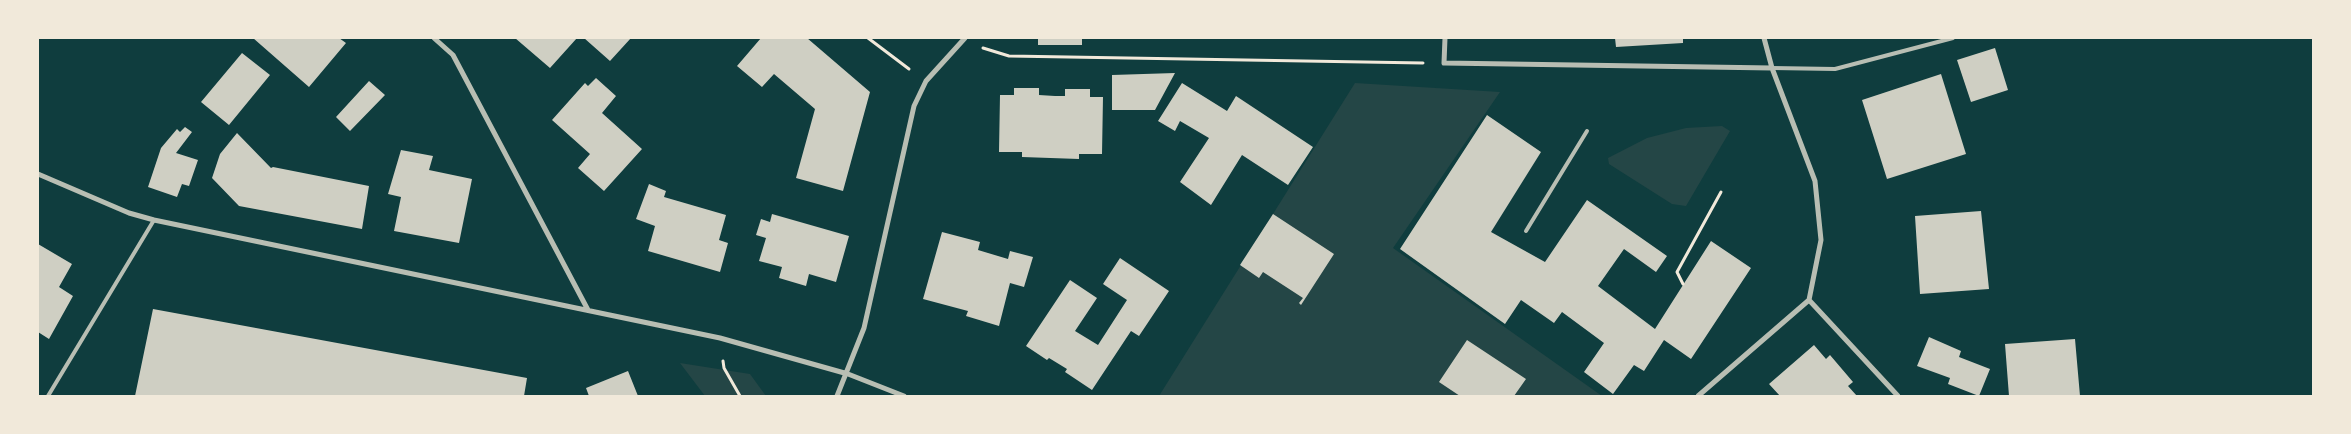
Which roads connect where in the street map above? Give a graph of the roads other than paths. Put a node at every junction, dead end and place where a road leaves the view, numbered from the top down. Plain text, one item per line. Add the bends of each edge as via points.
1 (434, 38) edge
2 (1445, 38) edge
3 (1764, 38) edge
4 (1953, 38) edge
5 (962, 39) edge
6 (1772, 68) junction
7 (1587, 131) dead end
8 (38, 174) edge
9 (154, 220) junction
10 (1526, 231) dead end
11 (1809, 300) junction
12 (588, 310) junction
13 (848, 374) junction
14 (48, 396) edge
15 (837, 396) edge
16 (904, 396) edge
17 (1698, 396) edge
18 (1898, 396) edge

1 - 12 street via 453,55
2 - 6 street via 1444,64
3 - 6 street
4 - 6 lane via 1835,69
5 - 13 street via 926,80 914,106 864,328
6 - 11 street via 1815,181 1822,240
7 - 10 lane
8 - 9 street via 129,213
9 - 12 street
9 - 14 lane
11 - 17 street
11 - 18 street
12 - 13 street via 720,338
13 - 15 street
13 - 16 street

